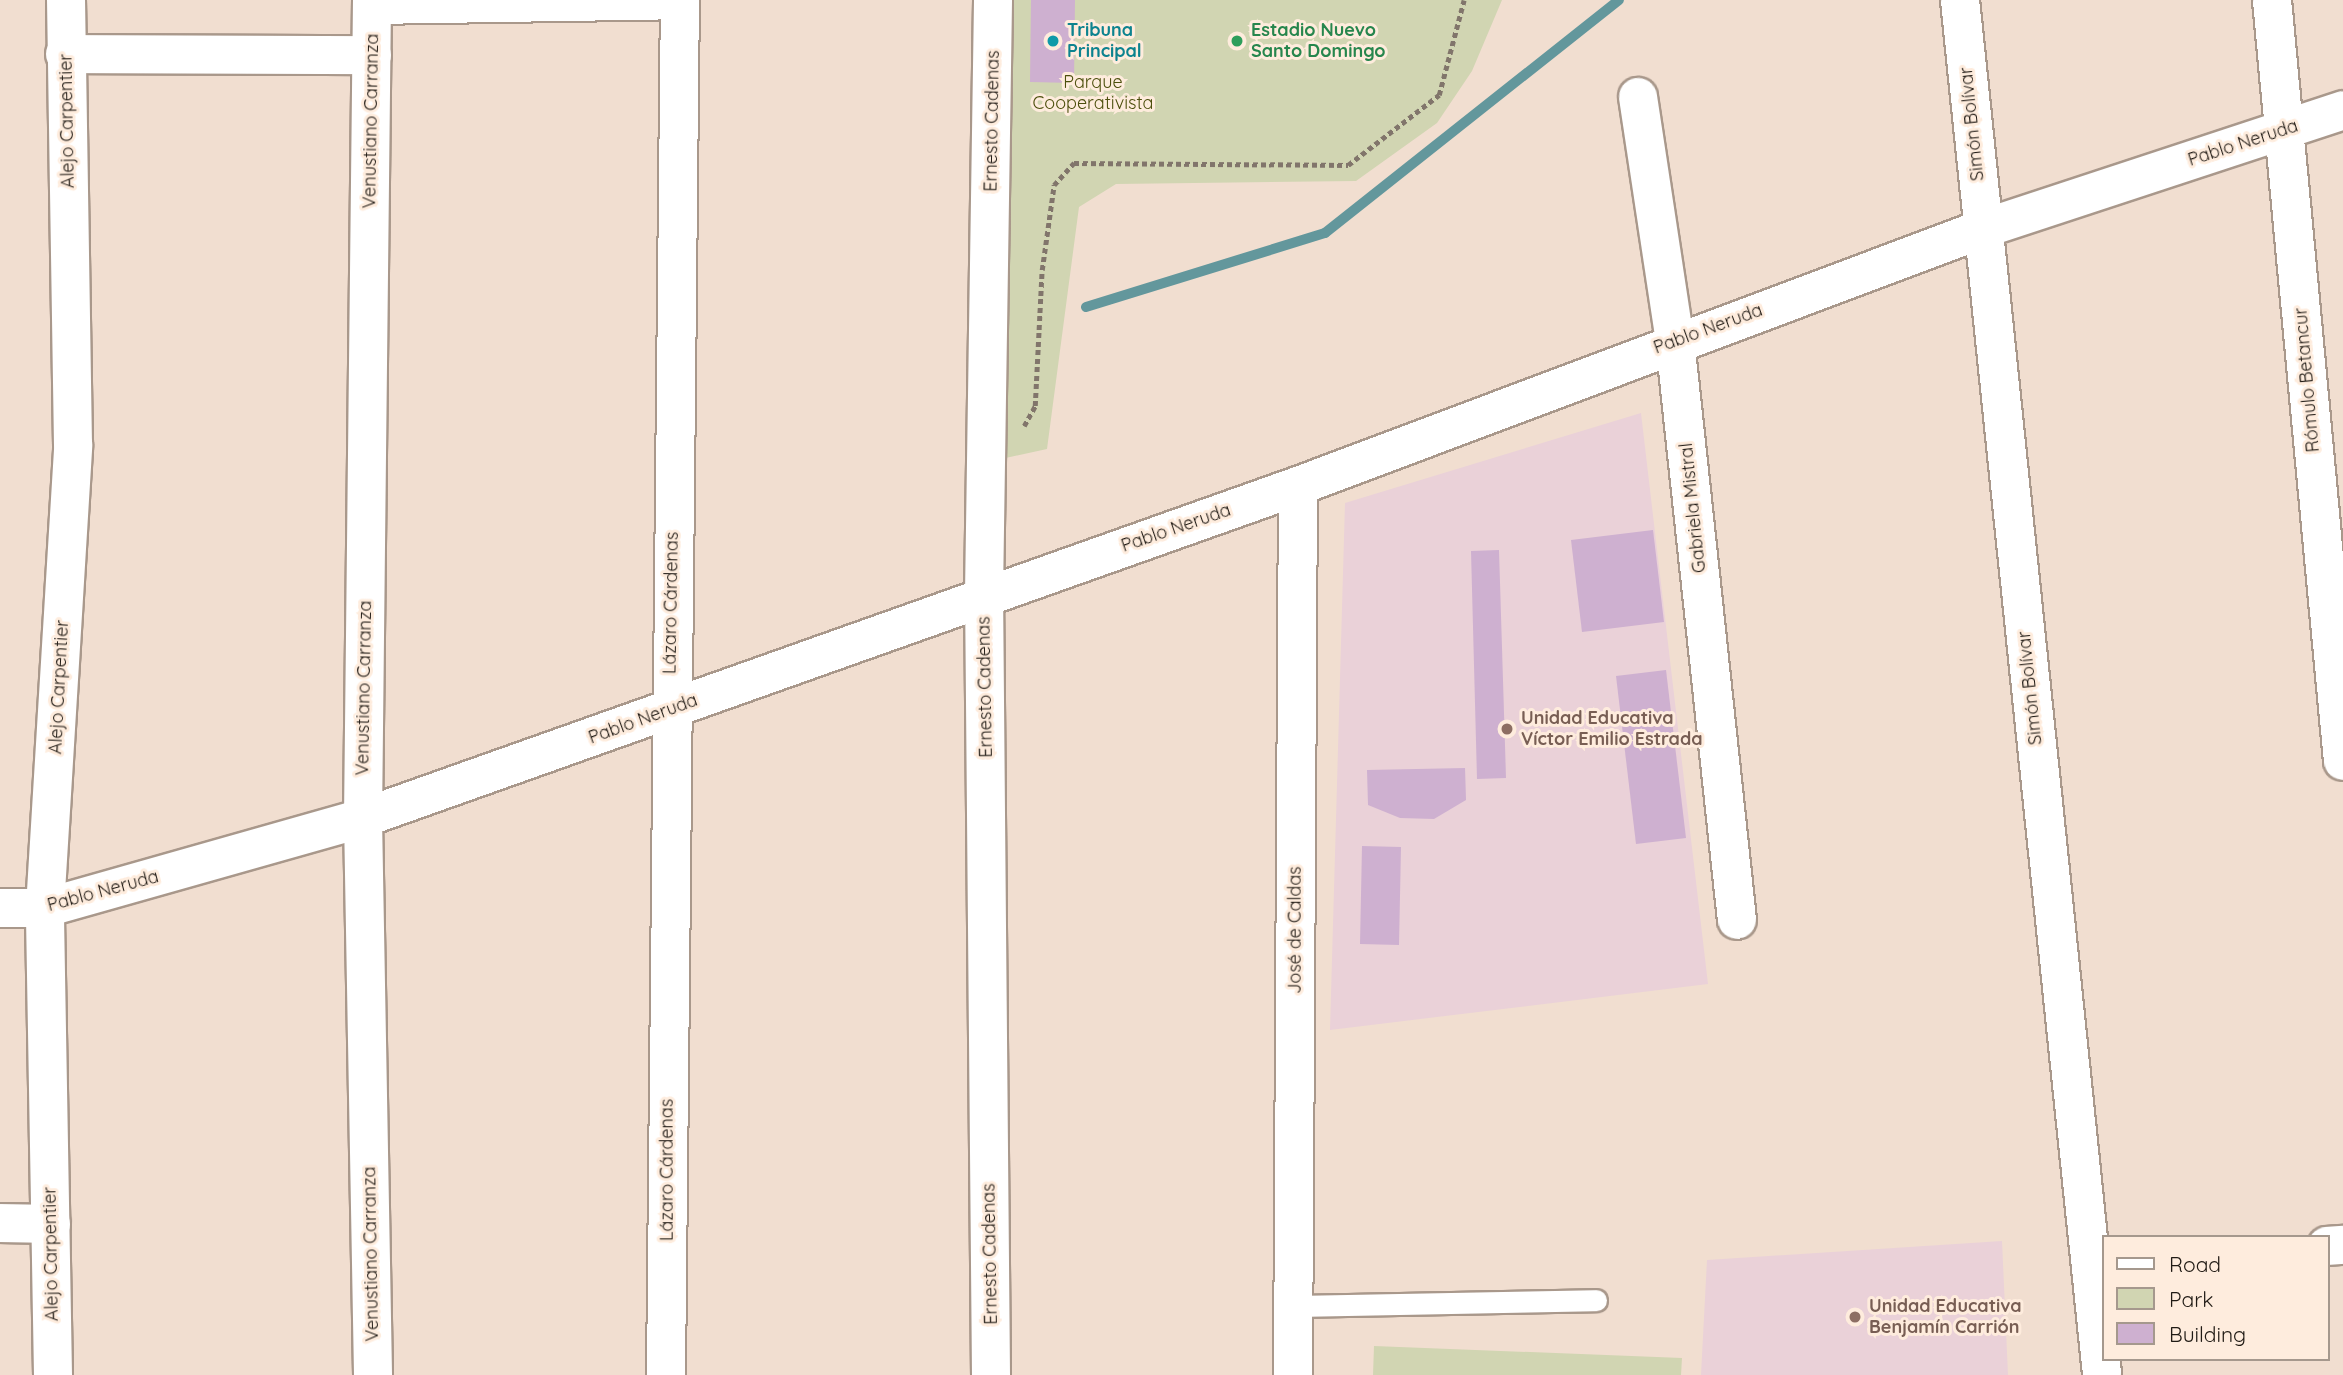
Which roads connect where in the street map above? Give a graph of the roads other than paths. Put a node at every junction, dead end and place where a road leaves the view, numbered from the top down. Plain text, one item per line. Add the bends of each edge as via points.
1 (66, 0) edge
2 (680, 0) edge
3 (993, 0) edge
4 (1959, 0) edge
5 (2272, 0) edge
6 (372, 2) edge
7 (65, 54) junction
8 (372, 55) junction
9 (1638, 97) dead end
10 (2343, 110) edge
11 (2284, 130) junction
12 (1982, 229) junction
13 (1675, 341) junction
14 (1298, 486) junction
15 (984, 594) junction
16 (670, 709) junction
17 (2343, 761) edge
18 (363, 818) junction
19 (0, 908) edge
20 (46, 908) junction
21 (1737, 920) dead end
22 (0, 1223) edge
23 (51, 1223) junction
24 (2098, 1271) edge
25 (1596, 1300) dead end
26 (1293, 1306) junction
27 (53, 1375) edge
28 (373, 1375) edge
29 (666, 1375) edge
30 (991, 1375) edge
31 (1293, 1375) edge
32 (2102, 1375) edge

1 - 7 street, Alejo Carpentier
2 - 6 street
2 - 16 street, Lázaro Cárdenas
3 - 15 street, Ernesto Cadenas
4 - 12 street, Simón Bolívar
5 - 11 street, Rómulo Betancur
6 - 8 street, Venustiano Carranza
7 - 8 street
7 - 20 street, Alejo Carpentier via 73,444
8 - 18 street, Venustiano Carranza
9 - 13 street, Gabriela Mistral
10 - 11 street, Pablo Neruda
11 - 12 street, Pablo Neruda
11 - 17 street, Rómulo Betancur
12 - 13 street, Pablo Neruda
12 - 24 street, Simón Bolívar
13 - 14 street, Pablo Neruda
13 - 21 street, Gabriela Mistral
14 - 15 street, Pablo Neruda
14 - 26 street, José de Caldas
15 - 16 street, Pablo Neruda
15 - 30 street, Ernesto Cadenas
16 - 18 street, Pablo Neruda
16 - 29 street, Lázaro Cárdenas
18 - 20 street, Pablo Neruda
18 - 28 street, Venustiano Carranza
19 - 20 street, Pablo Neruda
20 - 23 street, Alejo Carpentier
22 - 23 street
23 - 27 street, Alejo Carpentier
24 - 32 street, Simón Bolívar
25 - 26 lane
26 - 31 street, José de Caldas

